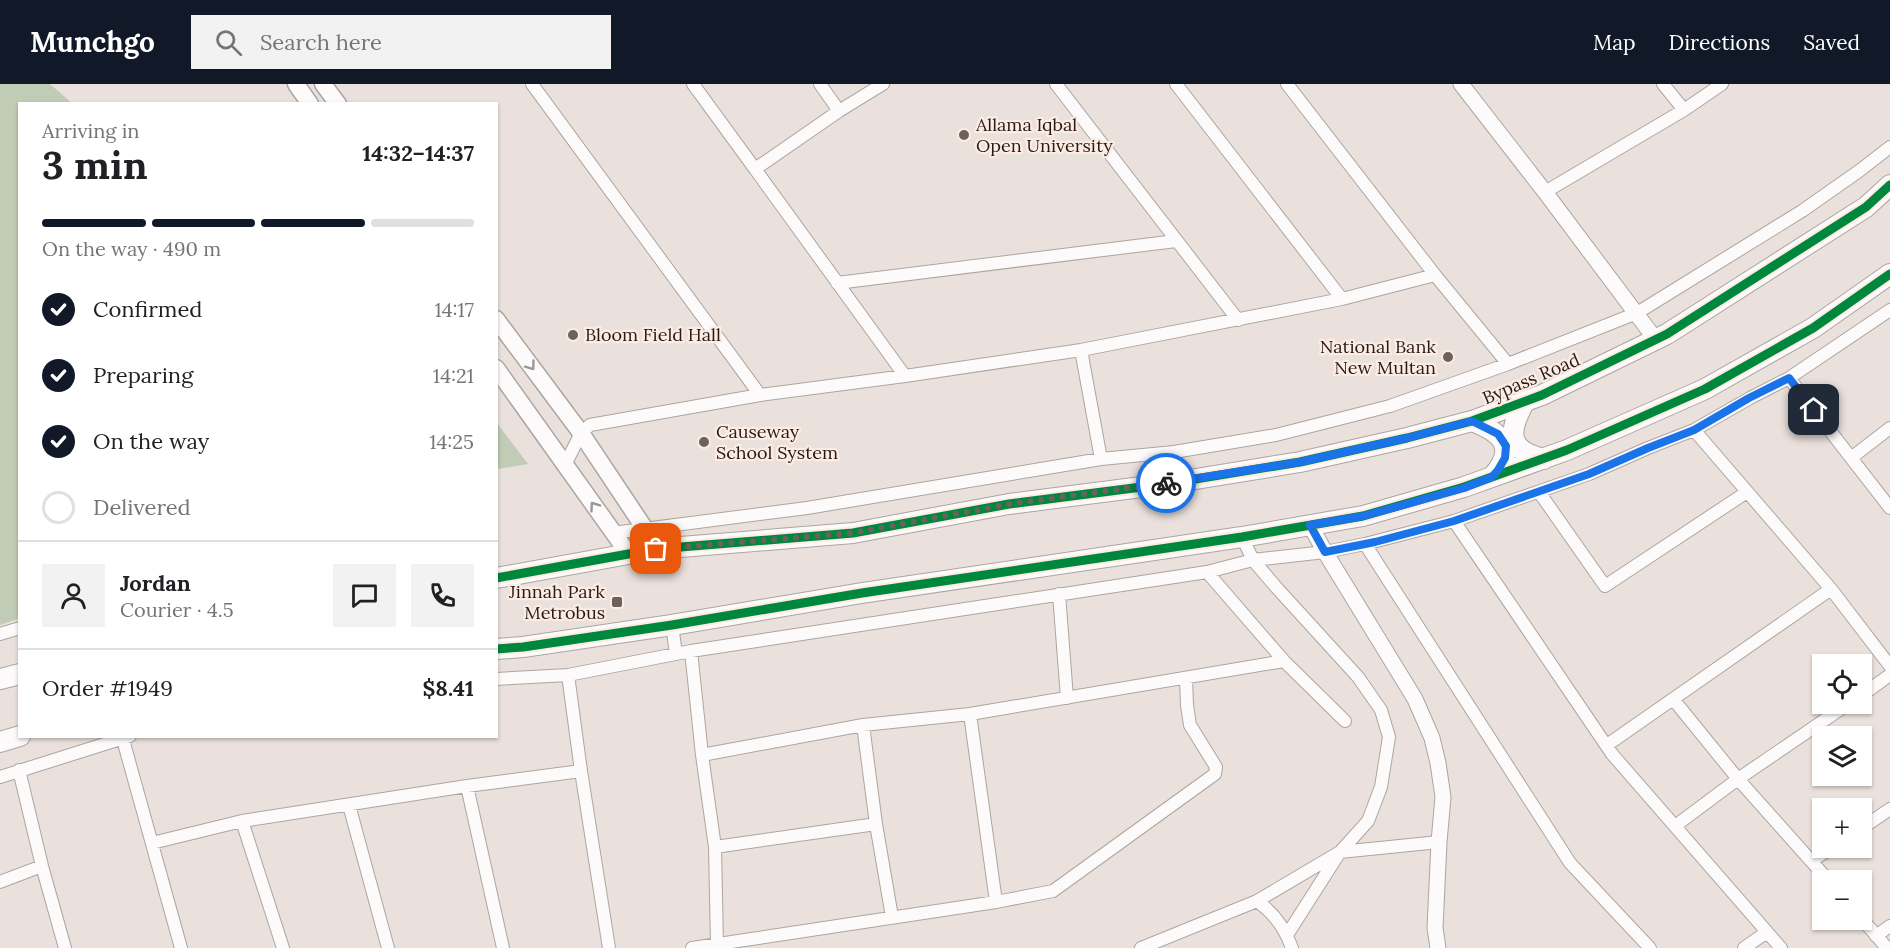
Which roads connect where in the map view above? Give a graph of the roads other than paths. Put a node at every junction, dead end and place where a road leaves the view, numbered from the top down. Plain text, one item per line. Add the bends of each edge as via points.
1 (296, 84) edge
2 (323, 84) edge
3 (532, 84) edge
4 (693, 84) edge
5 (820, 84) edge
6 (883, 84) edge
7 (1056, 84) edge
8 (1176, 84) edge
9 (1287, 84) edge
10 (1461, 84) edge
11 (1663, 84) edge
12 (1722, 84) edge
13 (309, 102) edge
14 (336, 102) edge
15 (1684, 110) junction
16 (839, 111) junction
17 (1890, 147) edge
18 (754, 169) junction
19 (1890, 185) edge
20 (1545, 192) junction
21 (1176, 241) junction
22 (1890, 274) edge
23 (1435, 275) junction
24 (837, 283) junction
25 (1342, 299) junction
26 (1890, 310) edge
27 (1637, 313) junction
28 (1238, 320) junction
29 (498, 322) edge
30 (1656, 340) junction
31 (1081, 350) junction
32 (1508, 364) junction
33 (498, 371) edge
34 (905, 376) junction
35 (1789, 378) junction
36 (760, 395) junction
37 (1525, 402) junction
38 (1472, 421) junction
39 (1890, 428) edge
40 (1694, 430) junction
41 (581, 433) junction
42 (1851, 458) junction
43 (1101, 459) junction
44 (1544, 459) junction
45 (565, 465) junction
46 (1492, 477) junction
47 (1539, 492) junction
48 (1747, 492) junction
49 (1890, 508) edge
50 (1454, 521) junction
51 (1310, 525) junction
52 (645, 529) junction
53 (613, 534) junction
54 (1242, 537) junction
55 (1365, 544) junction
56 (656, 549) junction
57 (1325, 552) junction
58 (628, 553) junction
59 (1253, 560) junction
60 (1207, 572) junction
61 (498, 578) edge
62 (1831, 589) junction
63 (1059, 594) junction
64 (672, 625) junction
65 (18, 629) edge
66 (0, 634) edge
67 (498, 648) edge
68 (691, 651) junction
69 (676, 654) junction
70 (1284, 661) junction
71 (1890, 666) edge
72 (18, 674) edge
73 (568, 675) junction
74 (1890, 675) edge
75 (0, 679) edge
76 (498, 679) edge
77 (1186, 679) junction
78 (1872, 688) edge
79 (1067, 698) junction
80 (1673, 699) junction
81 (970, 714) junction
82 (1833, 714) edge
83 (1344, 721) dead end
84 (863, 725) junction
85 (18, 737) edge
86 (122, 738) edge
87 (125, 738) edge
88 (0, 742) edge
89 (1606, 745) junction
90 (702, 755) junction
91 (19, 771) junction
92 (581, 771) junction
93 (0, 777) edge
94 (1738, 779) junction
95 (467, 786) junction
96 (349, 805) junction
97 (1890, 809) edge
98 (242, 820) junction
99 (1872, 821) edge
100 (876, 825) junction
101 (1675, 826) junction
102 (1438, 842) junction
103 (152, 843) junction
104 (715, 847) junction
105 (1340, 852) junction
106 (1816, 858) edge
107 (1811, 861) junction
108 (42, 866) junction
109 (1819, 870) edge
110 (0, 882) edge
111 (1257, 901) junction
112 (996, 902) junction
113 (892, 917) junction
114 (1890, 927) edge
115 (1435, 928) junction
116 (1871, 930) edge
117 (1767, 932) junction
118 (1287, 934) junction
119 (1876, 936) junction
120 (717, 945) junction
121 (65, 948) edge
122 (181, 948) edge
123 (283, 948) edge
124 (388, 948) edge
125 (503, 948) edge
126 (609, 948) edge
127 (692, 948) edge
128 (1141, 948) edge
129 (1292, 948) edge
130 (1423, 948) edge
131 (1438, 948) edge
132 (1650, 948) edge
133 (1744, 948) edge
134 (1781, 948) edge
135 (1887, 948) edge

1 - 13 main road
2 - 14 main road
3 - 36 street
4 - 18 street
5 - 16 street
6 - 16 street
7 - 21 street
8 - 25 street
9 - 23 street
10 - 20 street
11 - 15 street
12 - 15 street
15 - 20 street
16 - 18 street
17 - 27 street via 1802,211
18 - 24 street
19 - 30 main road, Bypass Road via 1866,207
20 - 27 street
21 - 24 street
21 - 28 street
22 - 44 main road via 1813,328 1705,389
23 - 25 street
23 - 32 street
24 - 34 street
25 - 28 street
26 - 35 street
27 - 30 street
27 - 32 street
28 - 31 street
29 -> 41 main road
30 - 37 main road, Bypass Road
31 - 34 street
31 - 43 street
32 - 43 street via 1390,406 1276,435
33 - 45 main road
34 - 36 street
35 - 40 street
35 - 42 street
36 - 41 street via 590,425
37 - 38 main road, Bypass Road
37 - 44 main road via 1514,424 1514,440 1524,453
38 - 46 main road via 1498,434 1506,446 1505,458
38 - 56 main road, Bypass Road via 1300,462 1009,504 853,533
39 - 42 street
40 - 47 street
40 - 48 street
41 - 45 street
41 - 52 main road
42 - 49 street
43 - 52 street via 807,508
44 - 46 main road
53 -> 45 main road
46 - 51 main road via 1364,516
47 - 48 street via 1605,586
47 - 50 street
48 - 62 street
50 - 55 street
50 - 89 street
51 - 54 main road
51 - 57 street
52 - 53 street
52 - 56 main road
53 - 58 main road
54 - 59 street
54 - 64 main road
55 - 57 street
55 - 132 street via 1570,863
56 - 58 main road, Bypass Road
57 - 59 street
57 - 102 street via 1415,699 1432,738 1443,797
58 - 61 main road, Bypass Road
59 - 60 street
59 - 105 street via 1358,677 1381,710 1389,737 1381,788 1368,821
60 - 63 street
60 - 70 street
62 - 71 street
62 - 80 street
63 - 68 street
63 - 79 street
64 - 67 main road
64 - 69 street
65 - 66 street
68 - 69 street
68 - 90 street
69 - 73 street
70 - 77 street
70 - 83 street
72 - 75 main road
73 - 76 street
73 - 92 street
74 - 78 street
77 - 79 street
77 - 112 street via 1190,725 1216,766 1215,774 1053,891
79 - 81 street
80 - 89 street
80 - 94 street
81 - 84 street
81 - 112 street
82 - 94 street
84 - 90 street
84 - 100 street
85 - 88 main road
86 - 91 street
87 - 103 street
89 - 101 street
90 - 104 street
91 - 93 street
91 - 108 street
92 - 95 street
92 - 126 street
94 - 101 street
94 - 107 street
95 - 96 street
95 - 125 street
96 - 98 street
96 - 124 street
97 - 99 street
98 - 103 street
98 - 123 street
100 - 104 street
100 - 113 street
101 - 117 street
102 - 105 street
102 - 115 street
103 - 122 street
104 - 120 street
105 - 111 street
105 - 118 street
106 - 107 street
107 - 109 street
108 - 110 street
108 - 121 street
111 - 118 street via 1272,911
111 - 128 street
112 - 113 street
113 - 120 street
114 - 119 street
115 - 130 street
115 - 131 street
116 - 119 street
117 - 133 street
117 - 134 street
118 - 129 street
119 - 135 street
120 - 127 street

